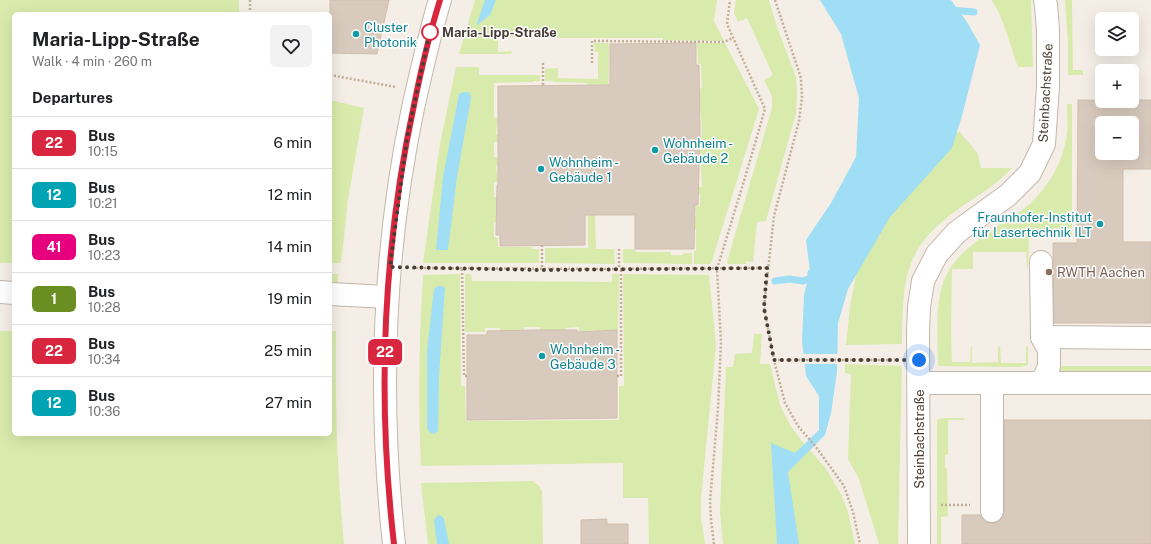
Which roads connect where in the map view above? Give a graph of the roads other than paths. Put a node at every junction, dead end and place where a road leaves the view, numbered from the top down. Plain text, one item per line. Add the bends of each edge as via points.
1 (440, 0) edge
2 (1045, 0) edge
3 (1041, 262) dead end
4 (0, 292) edge
5 (12, 292) edge
6 (332, 294) edge
7 (388, 297) junction
8 (1042, 337) junction
9 (1151, 338) edge
10 (919, 383) junction
11 (992, 383) junction
12 (1042, 383) junction
13 (1151, 383) edge
14 (992, 511) dead end
15 (394, 544) edge
16 (919, 544) edge

1 - 7 street via 428,40 407,138
2 - 10 street, Steinbachstraße via 1048,86 1044,144 1030,173 1008,195 957,232 937,254 923,280 919,307
3 - 8 street
4 - 5 street
6 - 7 street
7 - 15 street via 384,407
8 - 9 street
8 - 12 street via 1049,350 1049,366
10 - 11 street
10 - 16 street, Steinbachstraße
11 - 12 street
11 - 14 street
12 - 13 street

